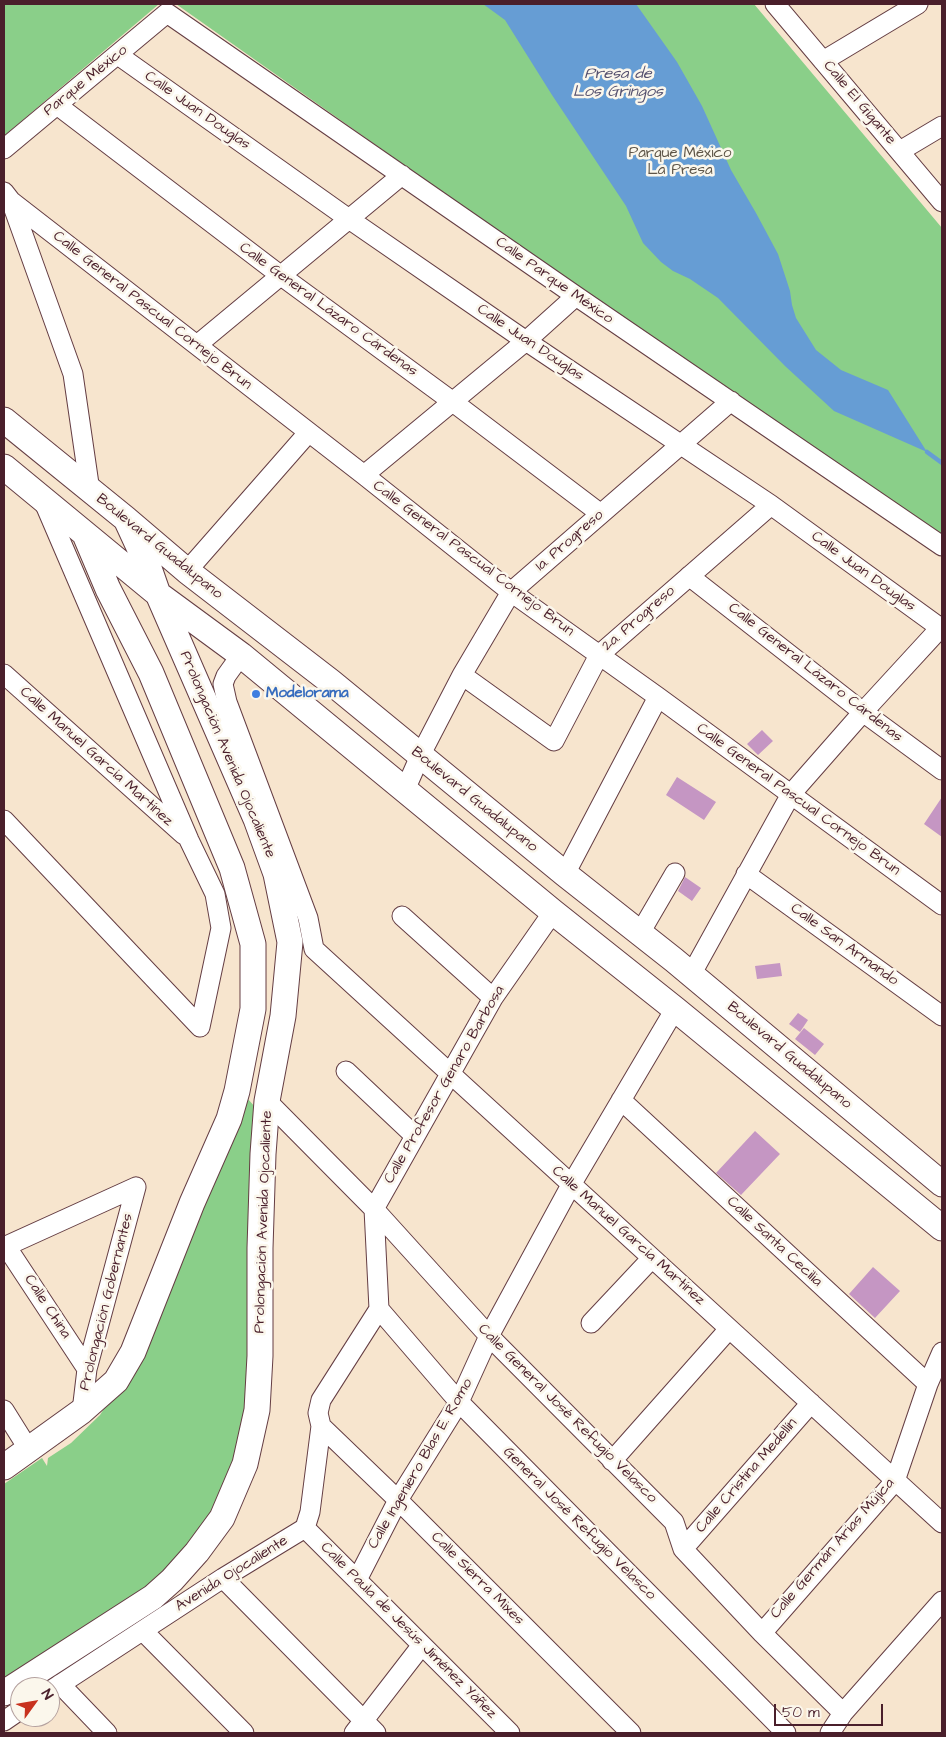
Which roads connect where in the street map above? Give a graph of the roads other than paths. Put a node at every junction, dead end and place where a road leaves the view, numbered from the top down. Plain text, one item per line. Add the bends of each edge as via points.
1 (775, 4) edge
2 (918, 4) edge
3 (167, 13) joint
4 (118, 55) junction
5 (823, 61) junction
6 (57, 105) junction
7 (942, 126) edge
8 (4, 149) edge
9 (900, 151) junction
10 (402, 175) junction
11 (8, 197) edge
12 (942, 202) edge
13 (349, 219) junction
14 (280, 275) junction
15 (576, 296) junction
16 (526, 341) junction
17 (197, 345) junction
18 (731, 401) junction
19 (452, 402) junction
20 (4, 420) edge
21 (308, 434) junction
22 (682, 445) junction
23 (4, 467) edge
24 (364, 475) junction
25 (90, 491) junction
26 (42, 499) junction
27 (771, 505) junction
28 (601, 514) junction
29 (126, 519) junction
30 (84, 532) junction
31 (942, 546) edge
32 (187, 572) junction
33 (688, 576) junction
34 (146, 578) junction
35 (108, 589) junction
36 (511, 592) junction
37 (942, 627) edge
38 (241, 655) junction
39 (599, 655) junction
40 (4, 674) edge
41 (462, 675) junction
42 (331, 682) junction
43 (658, 697) junction
44 (226, 702) junction
45 (863, 712) junction
46 (223, 742) junction
47 (420, 756) junction
48 (942, 770) edge
49 (404, 790) junction
50 (791, 794) junction
51 (4, 820) edge
52 (189, 840) junction
53 (232, 868) junction
54 (675, 873) dead end
55 (565, 874) junction
56 (746, 874) junction
57 (207, 876) junction
58 (942, 906) edge
59 (553, 912) junction
60 (402, 916) dead end
61 (640, 933) junction
62 (692, 975) junction
63 (492, 998) junction
64 (675, 1008) junction
65 (942, 1016) edge
66 (346, 1071) dead end
67 (451, 1073) junction
68 (621, 1100) junction
69 (267, 1101) junction
70 (415, 1136) junction
71 (942, 1184) edge
72 (571, 1185) junction
73 (374, 1209) junction
74 (942, 1228) edge
75 (5, 1246) edge
76 (652, 1258) junction
77 (379, 1309) junction
78 (591, 1323) dead end
79 (729, 1329) junction
80 (489, 1336) junction
81 (942, 1352) edge
82 (87, 1369) junction
83 (928, 1384) junction
84 (459, 1402) junction
85 (810, 1403) junction
86 (4, 1410) edge
87 (82, 1411) junction
88 (321, 1426) junction
89 (28, 1450) junction
90 (612, 1461) junction
91 (4, 1467) edge
92 (895, 1481) junction
93 (398, 1500) junction
94 (942, 1523) edge
95 (305, 1528) junction
96 (683, 1549) junction
97 (223, 1578) junction
98 (357, 1580) junction
99 (153, 1596) joint
100 (942, 1600) edge
101 (143, 1631) junction
102 (762, 1633) junction
103 (422, 1644) junction
104 (60, 1685) edge
105 (4, 1692) edge
106 (60, 1692) edge
107 (843, 1713) junction
108 (365, 1729) edge
109 (832, 1732) edge
110 (107, 1733) edge
111 (244, 1733) edge
112 (510, 1733) edge
113 (631, 1733) edge
114 (786, 1733) edge

1 - 5 street, Calle El Gigante
2 - 5 street
3 - 4 street, Parque México
3 - 10 street, Calle Parque México
4 - 6 street, Parque México
4 - 13 street, Calle Juan Douglas
5 - 9 street, Calle El Gigante
6 - 8 street, Parque México
6 - 14 street, Calle General Lázaro Cárdenas
7 - 9 street
9 - 12 street, Calle El Gigante
10 - 13 street
10 - 15 street, Calle Parque México
11 - 17 street, Calle General Pascual Cornejo Brun
11 - 25 street, Calle General Pascual Cornejo Brun via 73,374
13 - 14 street
13 - 16 street, Calle Juan Douglas
14 - 17 street
14 - 19 street, Calle General Lázaro Cárdenas
15 - 16 street
15 - 18 street, Calle Parque México
16 - 19 street
16 - 22 street, Calle Juan Douglas
17 - 21 street, Calle General Pascual Cornejo Brun
18 - 22 street, 1a. Progreso
18 - 31 street, Calle Parque México
19 - 24 street
19 - 28 street, Calle General Lázaro Cárdenas
20 - 25 main road, Boulevard Guadalupano
21 - 24 street, Calle General Pascual Cornejo Brun
21 - 32 street
22 - 27 street, Calle Juan Douglas
22 - 28 street, 1a. Progreso
23 - 26 main road
24 - 36 street, Calle General Pascual Cornejo Brun
25 - 29 main road, Boulevard Guadalupano
26 - 30 main road
26 - 52 street
27 - 33 street, 2a. Progreso
27 - 37 street, Calle Juan Douglas
28 - 36 street, 1a. Progreso
29 - 32 main road, Boulevard Guadalupano
29 - 34 main road, Prolongación Avenida Ojocaliente
30 - 34 main road
30 - 35 main road
32 - 42 main road, Boulevard Guadalupano
33 - 39 street, 2a. Progreso
33 - 45 street, Calle General Lázaro Cárdenas
34 - 35 main road via 116,579
34 - 38 main road
34 - 42 main road via 182,583 301,675
34 - 46 main road, Prolongación Avenida Ojocaliente
35 - 53 main road via 150,673
36 - 39 street, Calle General Pascual Cornejo Brun
36 - 41 street, 1a. Progreso
37 - 45 street
38 - 44 street via 226,676
38 - 49 main road
39 - 41 street, 2a. Progreso via 554,741
39 - 43 street, Calle General Pascual Cornejo Brun
40 - 52 street, Calle Manuel García Martínez
41 - 47 street, 1a. Progreso
42 - 47 main road, Boulevard Guadalupano
43 - 50 street, Calle General Pascual Cornejo Brun
43 - 55 street
44 - 46 main road
44 - 67 street, Calle Manuel García Martínez via 308,918 314,949
45 - 48 street, Calle General Lázaro Cárdenas
45 - 50 street
46 - 69 main road, Prolongación Avenida Ojocaliente via 276,874 290,942 283,1016
47 - 49 street, 1a. Progreso
47 - 55 main road, Boulevard Guadalupano
49 - 59 main road
50 - 56 street
50 - 58 street, Calle General Pascual Cornejo Brun
51 - 57 street via 200,1027 221,928 215,894
52 - 57 street
53 - 57 street
53 - 87 main road via 253,944 253,1009 237,1091 229,1119 133,1352 116,1382
54 - 61 street
55 - 61 main road, Boulevard Guadalupano
56 - 62 street
56 - 65 street, Calle San Armando
59 - 63 street, Calle Profesor Genaro Barbosa
59 - 64 main road
60 - 63 street
61 - 62 main road, Boulevard Guadalupano
62 - 71 main road, Boulevard Guadalupano
63 - 67 street, Calle Profesor Genaro Barbosa
64 - 68 street, Calle Ingeniero Blas E. Romo
64 - 74 main road
66 - 70 street
67 - 70 street, Calle Profesor Genaro Barbosa
67 - 72 street, Calle Manuel García Martínez
68 - 72 street, Calle Ingeniero Blas E. Romo
68 - 83 street, Calle Santa Cecilia
69 - 73 street, Calle General José Refugio Velasco
69 - 99 main road, Prolongación Avenida Ojocaliente via 257,1410 245,1464 222,1518 197,1552
70 - 73 street, Calle Profesor Genaro Barbosa
72 - 76 street, Calle Manuel García Martínez
72 - 80 street, Calle Ingeniero Blas E. Romo
73 - 77 street
73 - 80 street, Calle General José Refugio Velasco
75 - 82 street, Calle China
75 - 82 street, Prolongación Gobernantes via 136,1187
76 - 78 street
76 - 79 street, Calle Manuel García Martínez
77 - 84 street, General José Refugio Velasco
77 - 88 street, Avenida Ojocaliente via 321,1400 318,1413
79 - 85 street, Calle Manuel García Martínez
79 - 90 street
80 - 84 street, Calle Ingeniero Blas E. Romo
80 - 90 street, Calle General José Refugio Velasco
81 - 83 street, Calle Germán Arias Mújica
82 - 87 street, Prolongación Gobernantes
83 - 92 street, Calle Germán Arias Mújica
84 - 93 street, Calle Ingeniero Blas E. Romo
84 - 114 street, General José Refugio Velasco
85 - 92 street, Calle Manuel García Martínez
85 - 96 street, Calle Cristina Medellín
86 - 89 street
87 - 89 main road, Prolongación Gobernantes
88 - 93 street, Calle Sierra Mixes
88 - 95 street, Avenida Ojocaliente
89 - 91 main road, Prolongación Gobernantes
90 - 96 street, Calle General José Refugio Velasco via 674,1522
92 - 94 street, Calle Manuel García Martínez
92 - 102 street, Calle Germán Arias Mújica
93 - 98 street, Calle Ingeniero Blas E. Romo
93 - 113 street, Calle Sierra Mixes
95 - 97 street, Avenida Ojocaliente
95 - 98 street, Calle Paula de Jesús Jiménez Yáñez
96 - 102 street, Calle General José Refugio Velasco
97 - 101 street, Avenida Ojocaliente
97 - 108 street
98 - 103 street, Calle Paula de Jesús Jiménez Yáñez
99 - 105 main road, Avenida Ojocaliente
100 - 107 street
101 - 104 street, Avenida Ojocaliente
101 - 111 street
102 - 107 street, Calle General José Refugio Velasco
103 - 108 street
103 - 112 street, Calle Paula de Jesús Jiménez Yáñez
106 - 110 street
107 - 109 street

